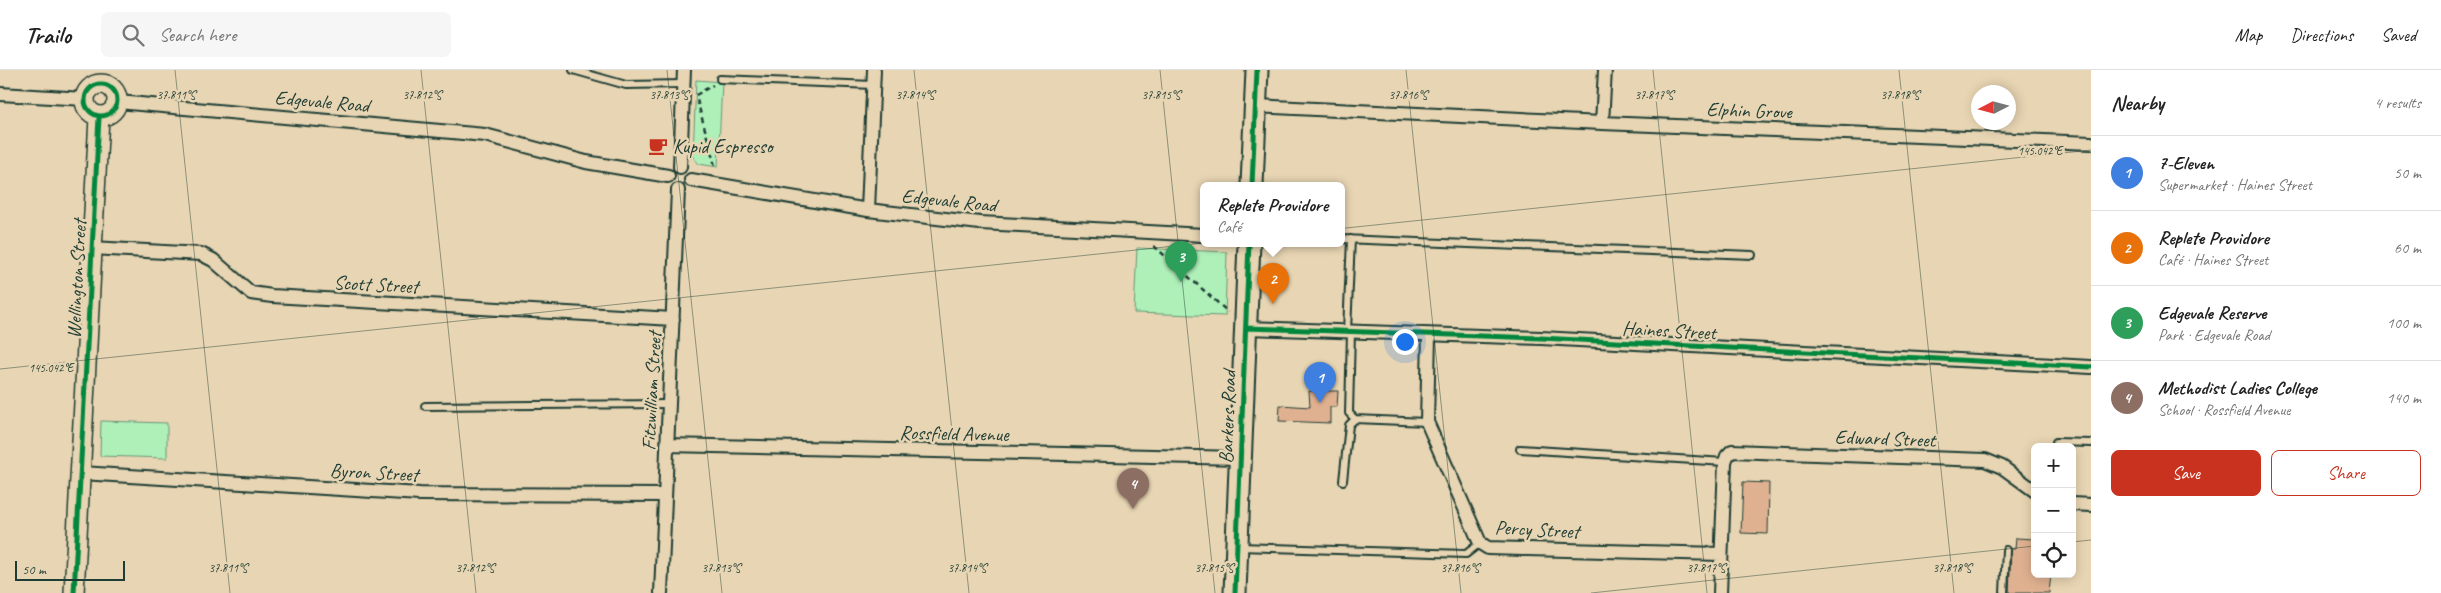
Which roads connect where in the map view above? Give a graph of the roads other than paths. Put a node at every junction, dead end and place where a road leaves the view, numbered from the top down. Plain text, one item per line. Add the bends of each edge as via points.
1 (573, 70) edge
2 (684, 70) edge
3 (874, 70) edge
4 (1257, 70) edge
5 (1605, 70) edge
6 (106, 77) edge
7 (720, 78) road end
8 (683, 84) junction
9 (874, 85) junction
10 (0, 94) edge
11 (85, 99) junction
12 (118, 102) junction
13 (1255, 106) junction
14 (99, 117) junction
15 (1602, 123) junction
16 (2091, 143) edge
17 (680, 167) junction
18 (668, 176) junction
19 (692, 180) junction
20 (1252, 182) edge
21 (678, 190) junction
22 (868, 210) junction
23 (1200, 235) edge
24 (1345, 238) edge
25 (1351, 239) junction
26 (1250, 247) edge
27 (92, 248) junction
28 (1752, 255) dead end
29 (673, 319) junction
30 (1246, 328) junction
31 (1349, 331) junction
32 (1429, 335) junction
33 (2091, 368) edge
34 (669, 404) junction
35 (424, 406) dead end
36 (1355, 419) junction
37 (1427, 422) junction
38 (2056, 443) edge
39 (2091, 443) edge
40 (667, 445) junction
41 (1520, 449) dead end
42 (1241, 458) junction
43 (1726, 459) junction
44 (81, 473) junction
45 (1343, 482) dead end
46 (2031, 489) edge
47 (664, 495) junction
48 (2076, 504) edge
49 (2091, 505) edge
50 (1480, 543) junction
51 (1237, 546) junction
52 (2006, 550) dead end
53 (1721, 554) junction
54 (74, 593) edge
55 (661, 593) edge
56 (1235, 593) edge
57 (1720, 593) edge
58 (2004, 593) edge

1 - 8 lane via 626,85
2 - 8 street
3 - 9 street
4 - 13 main road
5 - 15 street
6 - 11 street via 90,89
6 - 12 street via 116,92
7 - 9 lane
8 - 17 street
9 - 22 street
10 - 11 street
11 - 14 street via 87,109
12 - 14 street via 110,114
12 - 18 street, Edgevale Road via 485,134 586,162
13 - 15 street, Elphin Grove
13 - 20 main road
14 - 27 street, Wellington Street
15 - 16 street, Elphin Grove
17 - 18 street via 672,169
17 - 19 street via 688,170
18 - 21 street via 671,186
19 - 21 street via 688,187
19 - 22 street, Edgevale Road
21 - 29 street, Fitzwilliam Street
22 - 23 street, Edgevale Road via 980,223
24 - 25 lane
25 - 28 lane
25 - 31 lane
26 - 30 main road, Barkers Road
27 - 29 street, Scott Street via 201,254 213,260 251,293 272,296
27 - 44 street, Wellington Street
29 - 34 street, Fitzwilliam Street
30 - 31 street, Haines Street
30 - 42 main road, Barkers Road
31 - 32 street, Haines Street
31 - 36 lane via 1349,413
32 - 33 street, Haines Street via 1541,338
32 - 37 street, Percy Street
34 - 35 lane
34 - 40 street, Fitzwilliam Street
36 - 37 lane
36 - 45 lane via 1349,425
37 - 50 street, Percy Street
38 - 39 lane
40 - 42 street, Rossfield Avenue
40 - 47 street, Fitzwilliam Street
41 - 43 lane
42 - 51 main road, Barkers Road
43 - 46 street, Edward Street via 1732,451 1985,460 2002,467
43 - 53 street
44 - 47 street, Byron Street via 420,494
44 - 54 street, Wellington Street
47 - 55 street, Fitzwilliam Street
48 - 49 street
50 - 51 lane via 1466,554
50 - 53 street, Percy Street via 1488,548
51 - 56 main road, Barkers Road
52 - 58 lane
53 - 57 street

